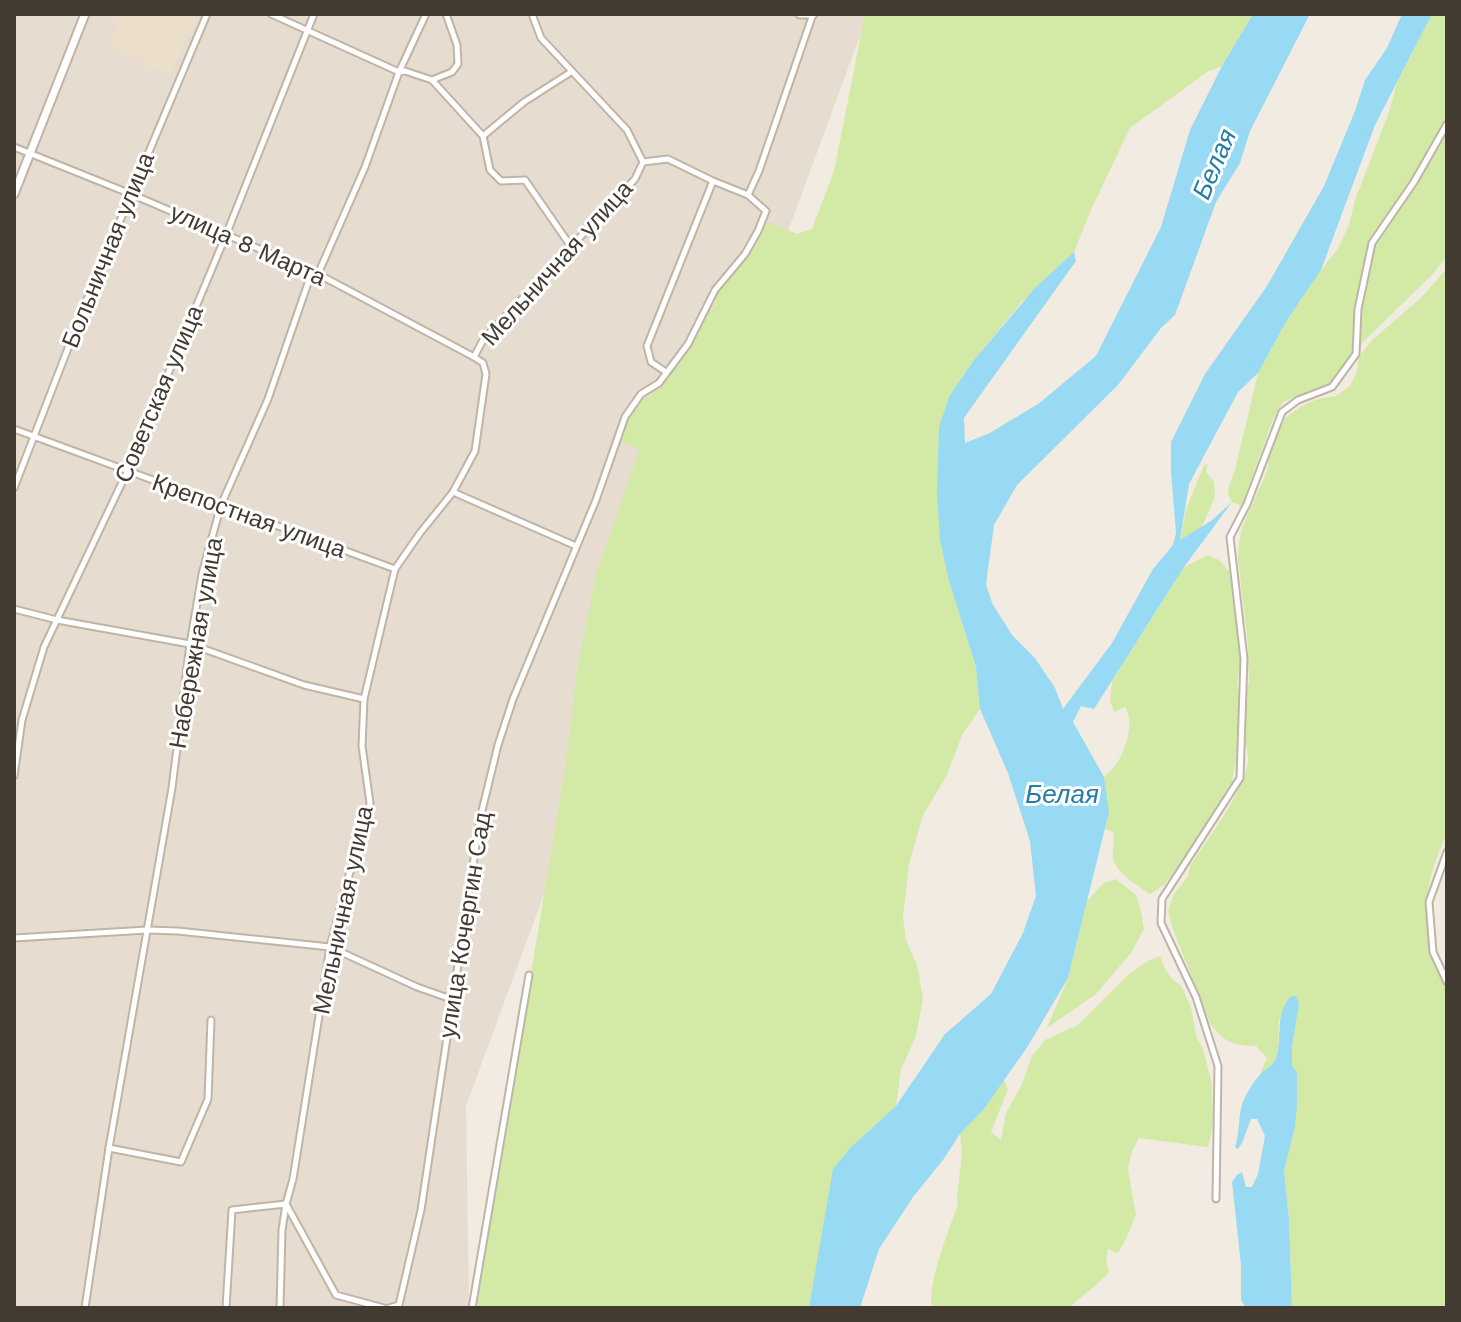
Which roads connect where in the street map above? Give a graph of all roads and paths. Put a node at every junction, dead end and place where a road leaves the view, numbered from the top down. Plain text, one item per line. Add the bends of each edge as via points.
1 (85, 14) edge
2 (207, 14) edge
3 (271, 14) edge
4 (314, 14) edge
5 (426, 14) edge
6 (446, 14) edge
7 (532, 14) edge
8 (800, 14) edge
9 (813, 14) edge
10 (307, 31) junction
11 (399, 72) junction
12 (571, 72) junction
13 (432, 80) junction
14 (1447, 124) edge
15 (483, 136) junction
16 (14, 147) edge
17 (31, 154) junction
18 (643, 162) junction
19 (713, 181) junction
20 (14, 194) edge
21 (131, 194) junction
22 (748, 195) junction
23 (226, 235) junction
24 (572, 248) junction
25 (318, 274) junction
26 (474, 357) junction
27 (666, 372) junction
28 (14, 429) edge
29 (33, 437) junction
30 (127, 472) junction
31 (14, 488) edge
32 (453, 492) junction
33 (221, 505) junction
34 (576, 546) junction
35 (395, 569) junction
36 (14, 609) edge
37 (57, 620) junction
38 (190, 644) junction
39 (364, 699) junction
40 (14, 776) edge
41 (1447, 852) edge
42 (147, 930) junction
43 (14, 938) edge
44 (330, 947) junction
45 (529, 975) dead end
46 (1447, 982) edge
47 (454, 1000) junction
48 (211, 1020) dead end
49 (109, 1148) junction
50 (1216, 1199) dead end
51 (286, 1204) junction
52 (85, 1308) edge
53 (226, 1308) edge
54 (280, 1308) edge
55 (387, 1308) edge
56 (472, 1308) edge

1 - 17 street
2 - 21 street, Больничная улица
3 - 10 street
4 - 10 street, Советская улица
5 - 11 street, Набережная улица
6 - 13 street via 458,64
7 - 12 street, Мельничная улица via 541,38
8 - 9 street
9 - 22 street
10 - 11 street
10 - 23 street, Советская улица
11 - 13 street
11 - 25 street, Набережная улица
12 - 15 street
12 - 18 street, Мельничная улица via 627,130
13 - 15 street
14 - 50 street via 1372,243 1358,309 1356,354 1332,387 1282,412 1230,537 1244,659 1240,778 1162,899 1161,923 1196,997 1218,1066
15 - 24 street via 490,170 501,181 525,180
16 - 17 street, улица 8 Марта
17 - 20 street
17 - 21 street, улица 8 Марта
18 - 19 street via 668,159
18 - 24 street, Мельничная улица via 635,179
19 - 22 street
19 - 27 street via 647,346 651,362
21 - 23 street, улица 8 Марта
21 - 29 street, Больничная улица
22 - 27 street, улица Кочергин Сад via 766,211 758,231
23 - 25 street, улица 8 Марта
23 - 30 street, Советская улица
24 - 26 street, Мельничная улица via 483,340
25 - 26 street, улица 8 Марта
25 - 33 street, Набережная улица via 308,283 268,399
26 - 32 street, Мельничная улица via 486,374 475,451
27 - 34 street, улица Кочергин Сад via 625,417
28 - 29 street, Крепостная улица
29 - 30 street, Крепостная улица
29 - 31 street, Больничная улица
30 - 33 street, Крепостная улица
30 - 37 street, Советская улица
32 - 34 street
32 - 35 street, Мельничная улица
33 - 35 street, Крепостная улица
33 - 38 street, Набережная улица
34 - 47 street, улица Кочергин Сад via 498,745 480,819
35 - 39 street, Мельничная улица
36 - 37 street
37 - 38 street
37 - 40 street, Советская улица via 22,720
38 - 39 street via 304,685
38 - 42 street, Набережная улица
39 - 44 street, Мельничная улица via 362,746 370,803
41 - 46 street via 1429,902 1433,952
42 - 43 street
42 - 44 street
42 - 49 street, Набережная улица
44 - 47 street
44 - 51 street, Мельничная улица
45 - 56 street
47 - 55 street, улица Кочергин Сад via 421,1210 399,1305
48 - 49 street via 208,1099 181,1162
49 - 52 street, Набережная улица
51 - 53 street via 232,1210
51 - 54 street, Мельничная улица
51 - 55 street, улица Кочергин Сад via 336,1295

